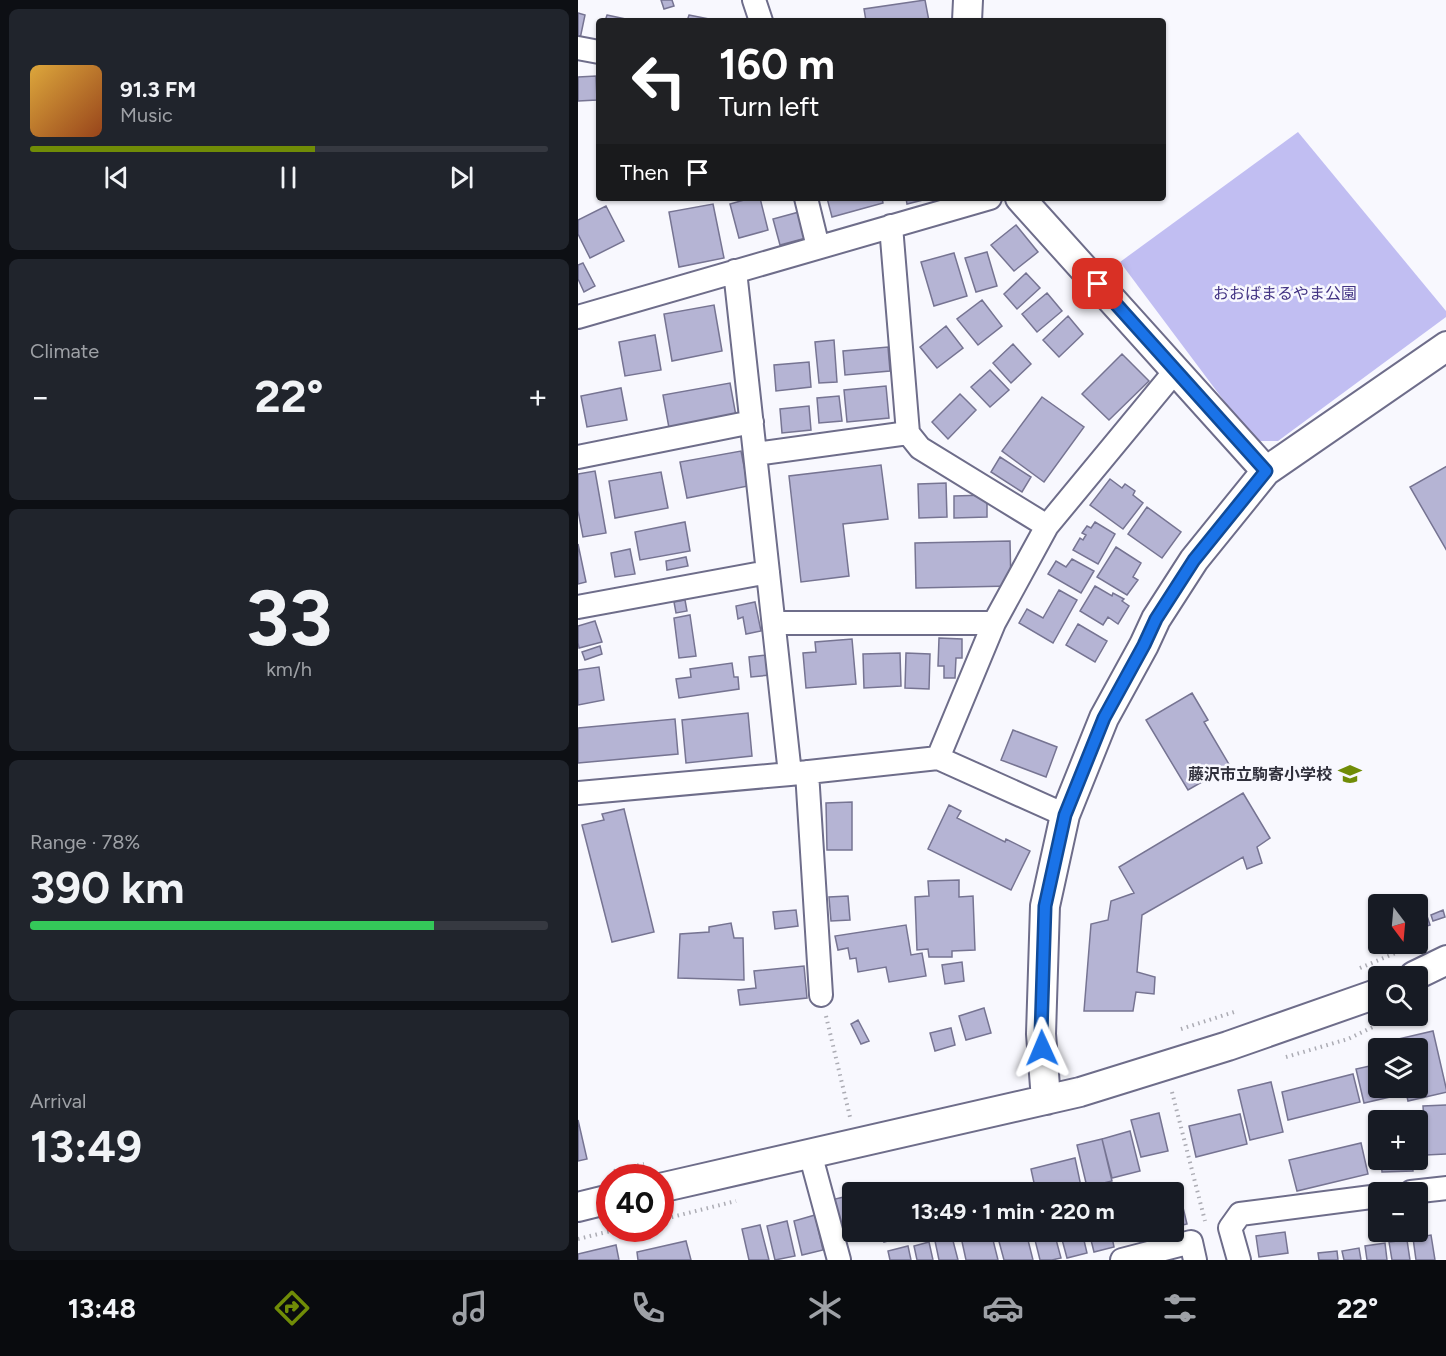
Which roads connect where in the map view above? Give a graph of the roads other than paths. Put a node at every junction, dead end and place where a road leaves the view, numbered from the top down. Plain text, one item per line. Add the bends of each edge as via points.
1 (754, 0) edge
2 (968, 0) edge
3 (760, 18) edge
4 (967, 18) edge
5 (578, 48) edge
6 (596, 51) edge
7 (807, 201) edge
8 (978, 201) edge
9 (1023, 201) edge
10 (890, 226) junction
11 (818, 247) junction
12 (735, 271) junction
13 (578, 317) edge
14 (1446, 346) edge
15 (1176, 370) junction
16 (752, 422) junction
17 (908, 433) junction
18 (755, 454) junction
19 (578, 458) edge
20 (1266, 471) junction
21 (1047, 526) junction
22 (768, 572) junction
23 (578, 607) edge
24 (774, 623) junction
25 (994, 623) junction
26 (938, 758) junction
27 (799, 773) junction
28 (578, 793) edge
29 (1065, 815) junction
30 (1446, 960) edge
31 (1428, 969) edge
32 (821, 995) road end
33 (1368, 997) edge
34 (1046, 1100) junction
35 (810, 1154) junction
36 (674, 1185) edge
37 (1446, 1188) edge
38 (1428, 1190) edge
39 (1368, 1197) edge
40 (596, 1202) edge
41 (578, 1207) edge
42 (839, 1260) edge
43 (1122, 1260) edge
44 (1195, 1260) edge
45 (1239, 1260) edge

1 - 3 street
2 - 4 street
5 - 6 street
7 - 11 street
8 - 10 street
9 - 15 street
10 - 11 street
10 - 17 street
11 - 12 street
12 - 13 street
12 - 16 street
14 - 20 street
15 - 20 street
15 - 21 street
16 - 18 street
16 - 19 street
17 - 18 street
17 - 21 street via 920,447
18 - 22 street
20 - 29 street via 1194,560 1156,619 1104,718
21 - 25 street
22 - 23 street
22 - 24 street
24 - 25 street
24 - 27 street
25 - 26 street
26 - 27 street
26 - 29 street
27 - 28 street
27 - 32 street
29 - 34 street via 1045,906 1041,1034
30 - 31 street
33 - 34 street via 1228,1046
34 - 35 street
35 - 36 street
35 - 42 street
37 - 38 street
39 - 45 street via 1240,1214 1230,1228
40 - 41 street
43 - 44 street via 1191,1242

